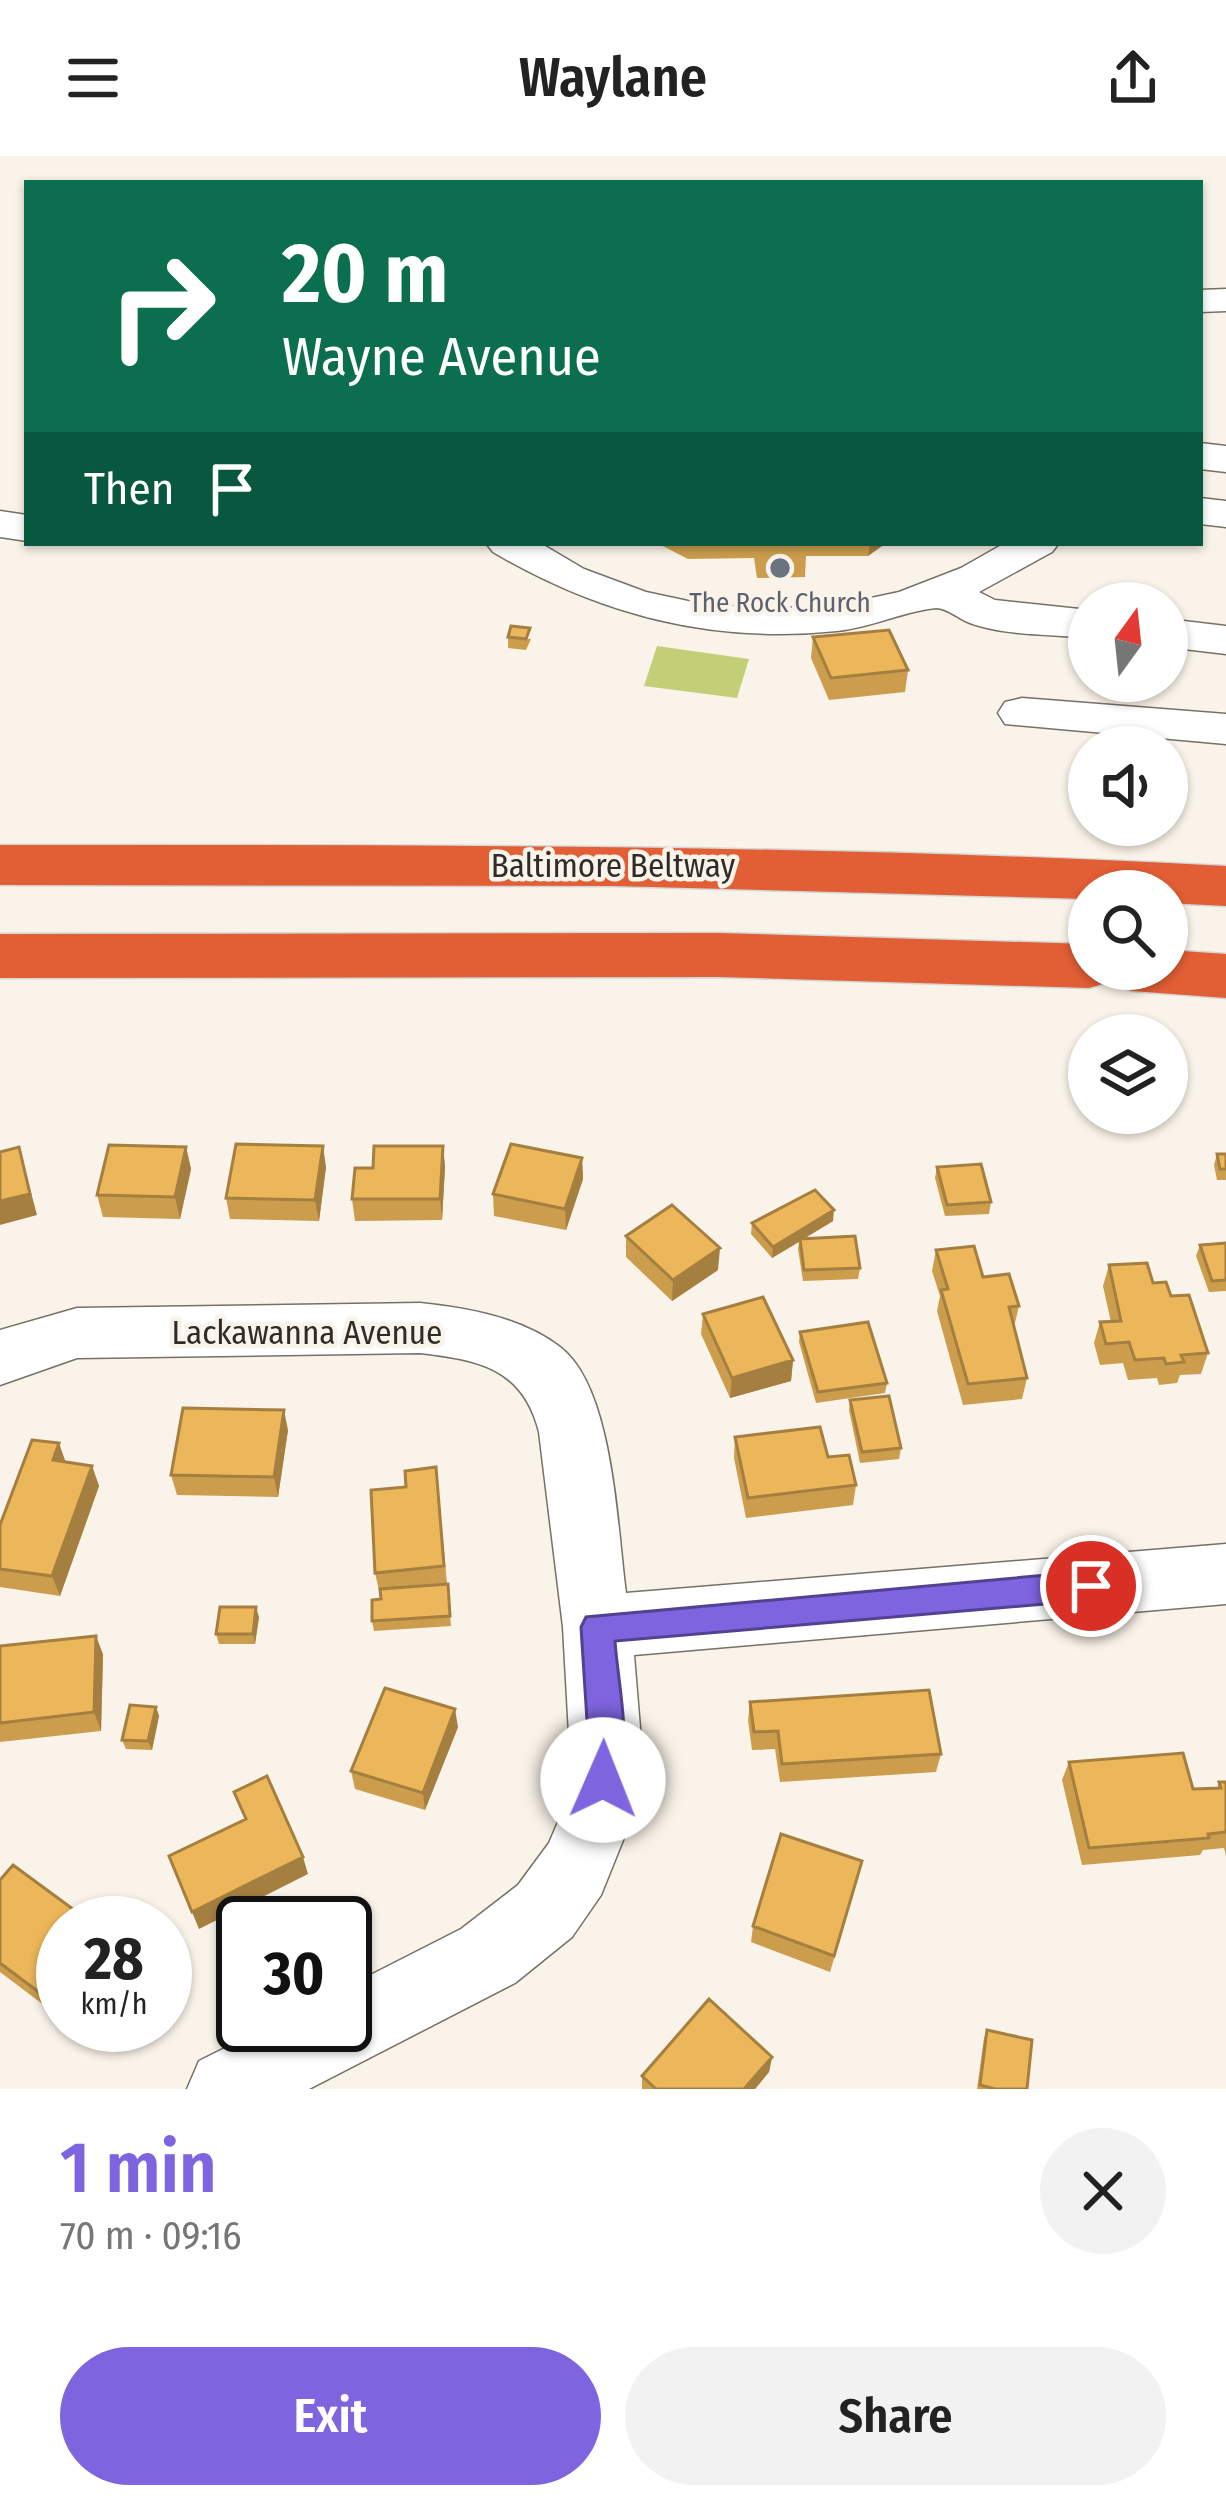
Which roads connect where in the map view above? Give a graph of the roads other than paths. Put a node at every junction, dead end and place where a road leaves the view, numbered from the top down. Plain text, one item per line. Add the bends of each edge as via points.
1 (512, 546) edge
2 (1032, 546) edge
3 (947, 594) junction
4 (1068, 623) edge
5 (1188, 635) edge
6 (1226, 640) edge
7 (1022, 713) dead end
8 (1226, 729) edge
9 (0, 865) edge
10 (1226, 886) edge
11 (718, 955) junction
12 (0, 956) edge
13 (1068, 965) edge
14 (1188, 973) edge
15 (1226, 976) edge
16 (0, 983) edge
17 (0, 1359) edge
18 (1226, 1574) edge
19 (597, 1627) junction
20 (227, 2089) edge

1 - 3 street via 594,592 716,620 804,621
2 - 3 street
3 - 4 street via 985,613
5 - 6 street
7 - 8 street
9 - 10 highway, Baltimore Beltway via 715,864
11 - 12 highway
11 - 13 highway
11 - 16 highway
14 - 15 highway
17 - 19 street, Lackawanna Avenue via 76,1333 420,1328 471,1334 508,1349 540,1366 561,1394
18 - 19 street
19 - 20 street, Lackawanna Avenue via 606,1752 600,1808 575,1868 545,1910 488,1956

